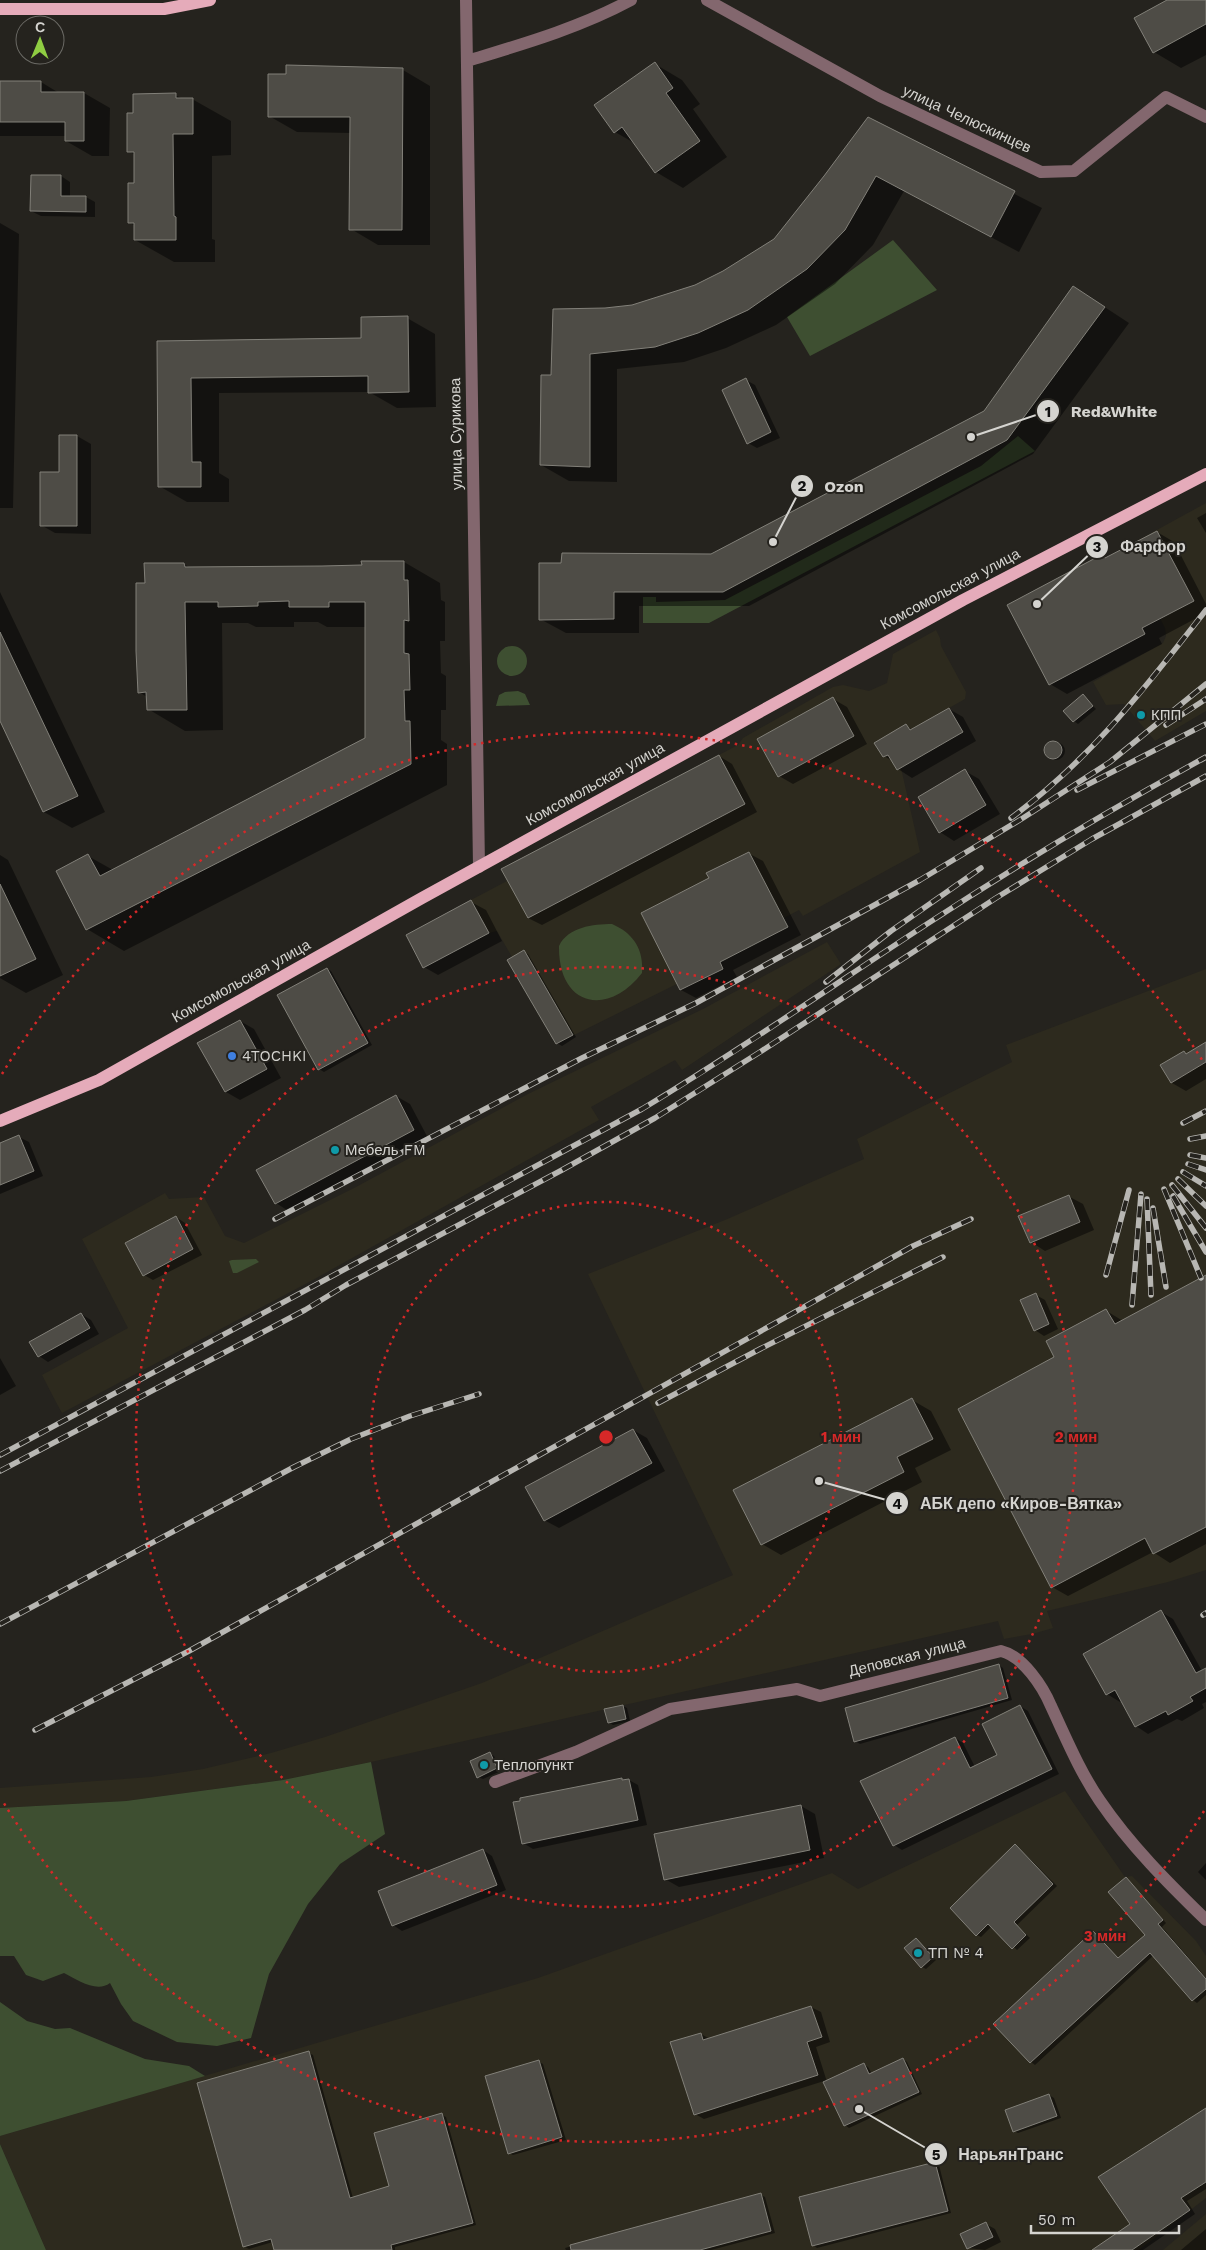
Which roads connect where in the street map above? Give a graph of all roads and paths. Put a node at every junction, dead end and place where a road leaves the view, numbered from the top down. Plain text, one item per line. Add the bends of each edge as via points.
1 (466, 0) edge
2 (631, 0) edge
3 (707, 0) edge
4 (207, 1) edge
5 (0, 9) edge
6 (467, 61) junction
7 (1206, 117) edge
8 (1206, 474) edge
9 (479, 867) junction
10 (0, 1120) edge
11 (495, 1782) dead end
12 (1206, 1920) edge

1 - 6 street, улица Сурикова
2 - 6 street via 544,38
3 - 7 street, улица Челюскинцев via 880,96 1041,172 1074,171 1166,97
4 - 5 main road via 164,9
6 - 9 street, улица Сурикова
8 - 9 main road, Комсомольская улица via 962,600
9 - 10 main road, Комсомольская улица via 99,1080
11 - 12 street, Деповская улица via 576,1752 670,1709 797,1689 820,1696 1001,1651 1018,1660 1038,1683 1100,1801 1154,1869

